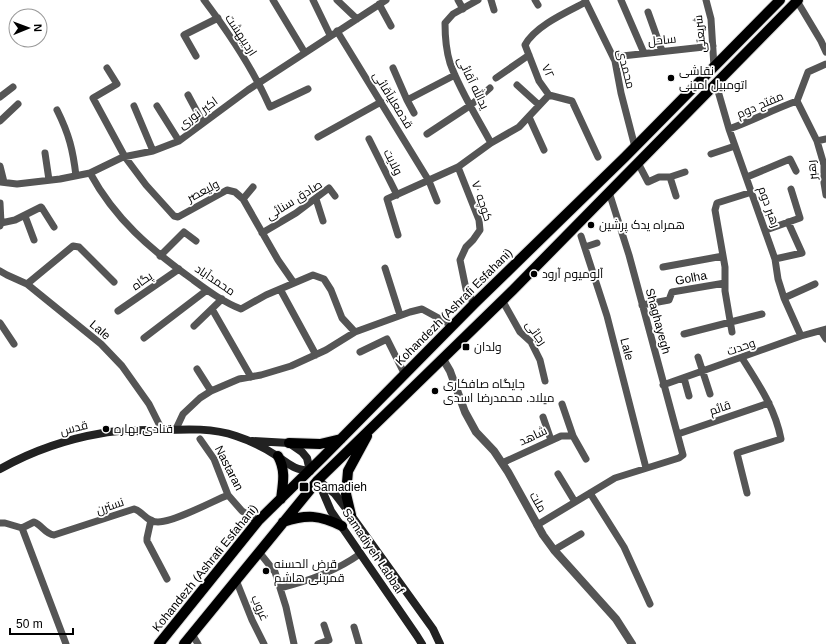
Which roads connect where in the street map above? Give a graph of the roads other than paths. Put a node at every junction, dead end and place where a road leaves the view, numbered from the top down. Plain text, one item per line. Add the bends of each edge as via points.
1 (204, 0) edge
2 (272, 0) edge
3 (313, 0) edge
4 (338, 0) edge
5 (386, 0) edge
6 (458, 0) edge
7 (478, 0) edge
8 (491, 0) edge
9 (621, 0) edge
10 (706, 0) edge
11 (780, 0) edge
12 (586, 1) edge
13 (798, 1) edge
14 (379, 4) junction
15 (463, 9) junction
16 (494, 10) dead end
17 (648, 12) dead end
18 (218, 18) junction
19 (357, 19) junction
20 (391, 26) dead end
21 (337, 31) junction
22 (330, 36) junction
23 (713, 46) junction
24 (662, 51) junction
25 (826, 52) edge
26 (305, 53) junction
27 (644, 53) junction
28 (529, 55) junction
29 (196, 56) dead end
30 (613, 57) junction
31 (826, 64) edge
32 (714, 67) junction
33 (107, 68) dead end
34 (393, 68) dead end
35 (455, 75) junction
36 (496, 78) dead end
37 (259, 82) junction
38 (716, 84) junction
39 (517, 85) dead end
40 (12, 87) dead end
41 (490, 88) dead end
42 (308, 90) dead end
43 (188, 95) dead end
44 (549, 95) junction
45 (0, 96) edge
46 (407, 100) junction
47 (797, 101) junction
48 (380, 102) junction
49 (18, 104) dead end
50 (471, 105) junction
51 (539, 105) junction
52 (134, 106) dead end
53 (157, 106) dead end
54 (57, 110) dead end
55 (414, 113) dead end
56 (529, 117) junction
57 (0, 121) edge
58 (203, 123) junction
59 (729, 129) junction
60 (427, 134) dead end
61 (318, 137) dead end
62 (369, 139) dead end
63 (826, 139) edge
64 (179, 141) junction
65 (817, 141) junction
66 (491, 143) junction
67 (735, 146) junction
68 (635, 147) junction
69 (544, 150) dead end
70 (153, 151) junction
71 (45, 153) dead end
72 (711, 154) dead end
73 (125, 157) junction
74 (598, 157) dead end
75 (638, 163) junction
76 (0, 166) edge
77 (458, 167) junction
78 (796, 171) dead end
79 (685, 172) dead end
80 (90, 173) junction
81 (76, 176) junction
82 (670, 177) junction
83 (747, 178) junction
84 (49, 180) junction
85 (429, 180) junction
86 (2, 182) edge
87 (253, 187) dead end
88 (791, 189) dead end
89 (609, 192) junction
90 (752, 192) junction
91 (826, 194) edge
92 (397, 195) junction
93 (335, 196) dead end
94 (676, 196) dead end
95 (242, 199) junction
96 (316, 199) junction
97 (437, 202) dead end
98 (0, 203) edge
99 (25, 216) junction
100 (323, 221) dead end
101 (788, 222) junction
102 (1, 224) edge
103 (54, 227) dead end
104 (766, 230) junction
105 (262, 233) junction
106 (398, 235) dead end
107 (581, 236) dead end
108 (34, 240) dead end
109 (196, 241) dead end
110 (597, 242) dead end
111 (585, 247) junction
112 (160, 256) junction
113 (723, 256) junction
114 (776, 259) junction
115 (663, 267) dead end
116 (385, 268) dead end
117 (179, 269) junction
118 (0, 272) edge
119 (114, 282) dead end
120 (294, 283) junction
121 (725, 283) junction
122 (27, 284) junction
123 (815, 284) dead end
124 (280, 289) junction
125 (207, 290) junction
126 (784, 298) junction
127 (222, 299) junction
128 (502, 300) junction
129 (474, 304) junction
130 (642, 305) junction
131 (212, 309) junction
132 (118, 311) dead end
133 (762, 314) dead end
134 (400, 315) junction
135 (730, 322) junction
136 (0, 323) edge
137 (194, 326) dead end
138 (453, 326) junction
139 (823, 330) edge
140 (355, 332) junction
141 (732, 332) dead end
142 (684, 334) dead end
143 (801, 336) junction
144 (144, 338) dead end
145 (826, 339) edge
146 (14, 344) dead end
147 (360, 352) dead end
148 (316, 354) junction
149 (698, 357) dead end
150 (742, 358) junction
151 (444, 359) junction
152 (197, 369) dead end
153 (703, 372) junction
154 (405, 375) junction
155 (251, 377) junction
156 (684, 378) junction
157 (545, 381) dead end
158 (663, 385) junction
159 (211, 391) junction
160 (710, 394) dead end
161 (689, 396) dead end
162 (769, 403) junction
163 (562, 404) dead end
164 (543, 417) dead end
165 (372, 427) junction
166 (176, 429) junction
167 (162, 430) junction
168 (678, 434) junction
169 (573, 436) junction
170 (200, 439) dead end
171 (341, 439) junction
172 (551, 440) junction
173 (252, 441) junction
174 (288, 443) junction
175 (278, 456) junction
176 (586, 459) dead end
177 (502, 463) junction
178 (0, 468) edge
179 (646, 468) junction
180 (310, 470) junction
181 (558, 474) dead end
182 (318, 480) junction
183 (590, 493) junction
184 (747, 493) dead end
185 (228, 495) junction
186 (281, 499) junction
187 (575, 502) junction
188 (351, 515) junction
189 (151, 520) junction
190 (258, 521) junction
191 (283, 522) junction
192 (0, 523) edge
193 (537, 525) junction
194 (342, 526) junction
195 (22, 528) junction
196 (581, 534) dead end
197 (554, 550) junction
198 (259, 552) junction
199 (360, 554) junction
200 (388, 567) junction
201 (376, 576) junction
202 (167, 579) dead end
203 (236, 580) junction
204 (280, 588) junction
205 (650, 604) dead end
206 (324, 624) dead end
207 (354, 627) dead end
208 (192, 634) junction
209 (66, 644) edge
210 (159, 644) edge
211 (184, 644) edge
212 (198, 644) edge
213 (264, 644) edge
214 (294, 644) edge
215 (318, 644) edge
216 (360, 644) edge
217 (422, 644) edge
218 (440, 644) edge
219 (632, 644) edge

1 - 18 street, اردیبهشت
2 - 26 street
3 - 22 street
4 - 19 street
5 - 14 street, اکبر نوری
6 - 15 street
7 - 15 street, یدالله آقائی
8 - 16 street
9 - 27 street
10 - 23 street, شریعتی via 711,19
11 - 32 main road, Kohandezh (Ashrafi Esfahani)
12 - 28 street, ۷۲ via 552,20 529,38 525,45
12 - 30 street, محمدی
13 - 25 street
13 - 38 main road
14 - 19 street, اکبر نوری
14 - 20 street
15 - 35 street, یدالله آقائی via 453,14 445,23 445,40
17 - 24 street
18 - 29 street via 184,35
18 - 37 street, اردیبهشت
19 - 21 street, اکبر نوری
21 - 22 street, اکبر نوری
21 - 48 street, قدمعلیآقائی
22 - 26 street, اکبر نوری
23 - 24 street, ساحل
23 - 32 street, شریعتی
24 - 27 street, ساحل
26 - 37 street, اکبر نوری
27 - 30 street, ساحل
28 - 36 street
28 - 44 street, ۷۲ via 539,81
30 - 68 street, محمدی
31 - 47 street, مفتح دوم via 808,72
32 - 68 main road, Kohandezh (Ashrafi Esfahani)
33 - 73 street via 117,84 93,98
34 - 46 street
35 - 46 street
35 - 50 street, یدالله آقائی
37 - 42 street, اردیبهشت via 270,107
37 - 58 street, اکبر نوری
38 - 59 street, رهبر دوم
38 - 75 main road
39 - 51 street
40 - 45 street
41 - 50 street
43 - 58 street
44 - 51 street
44 - 74 street, ۷۲ via 572,101
46 - 55 street
47 - 59 street, مفتح دوم
47 - 65 street, رهبر
48 - 61 street
48 - 85 street, قدمعلیآقائی
49 - 57 street
50 - 60 street
50 - 66 street, یدالله آقائی
51 - 56 street
52 - 70 street
53 - 64 street
54 - 81 street via 66,128
56 - 66 street via 519,127
56 - 69 street
58 - 64 street, اکبر نوری
59 - 67 street, رهبر دوم
62 - 92 street, ولایت
63 - 65 street
64 - 70 street, اکبر نوری
65 - 91 street, رهبر via 824,165
66 - 77 street
67 - 72 street
67 - 83 street, رهبر دوم
68 - 129 main road, Kohandezh (Ashrafi Esfahani)
70 - 73 street, اکبر نوری
71 - 84 street
73 - 80 street, اکبر نوری
73 - 95 street, ولیعصر via 146,186 174,216 178,217 228,190 235,192
75 - 82 street via 648,182 658,177
75 - 89 main road
76 - 86 street
77 - 85 street
77 - 129 street, کوچه ۷۰ via 479,220 480,230 466,247 460,260 466,288
78 - 83 street via 790,159
79 - 82 street
80 - 81 street, اکبر نوری
80 - 112 street, محمدآباد via 101,193 126,224
81 - 84 street, اکبر نوری
82 - 94 street
83 - 90 street, رهبر دوم
84 - 86 street, اکبر نوری via 17,184
85 - 92 street
85 - 97 street, قدمعلیآقائی
87 - 95 street
88 - 101 street via 800,218
89 - 128 main road
89 - 130 street, Shaghayegh
90 - 104 street, رهبر دوم
90 - 113 street via 717,203 715,210
92 - 106 street via 387,199
93 - 96 street, صادق سنائی via 330,188
95 - 105 street
96 - 100 street
96 - 105 street, صادق سنائی
98 - 102 street
99 - 102 street
99 - 103 street via 41,207
99 - 108 street
101 - 104 street
101 - 114 street via 802,253
104 - 114 street, رهبر دوم
105 - 120 street
107 - 111 street, Lale
109 - 112 street via 184,232
110 - 111 street
111 - 179 street, Lale via 607,316
112 - 117 street, محمدآباد
113 - 115 street
113 - 121 street
114 - 126 street, رهبر دوم via 778,279
116 - 134 street
117 - 125 street, محمدآباد
117 - 132 street, پگاه
118 - 122 street, Lale
119 - 122 street via 79,247 73,246
120 - 124 street, محمدآباد
120 - 140 street, محمدآباد via 313,275 324,279 342,318
121 - 130 street, Golha via 672,292 669,300
121 - 135 street
122 - 167 street, Lale via 101,344 122,366 149,404
123 - 126 street
124 - 127 street, محمدآباد via 241,309
124 - 148 street
125 - 127 street, محمدآباد
125 - 144 street
126 - 143 street, رهبر دوم
127 - 131 street
128 - 151 main road
128 - 157 street, رجائی via 520,332 531,342 540,360
129 - 138 main road, Kohandezh (Ashrafi Esfahani)
130 - 158 street, Shaghayegh
131 - 137 street
131 - 155 street
133 - 135 street
134 - 138 street via 422,309
134 - 140 street
135 - 141 street
135 - 142 street
136 - 146 street
138 - 154 main road, Kohandezh (Ashrafi Esfahani)
139 - 143 street, وحدت
139 - 145 street
140 - 148 street
143 - 150 street, وحدت
147 - 154 street via 387,339
148 - 155 street via 291,366
149 - 153 street
150 - 153 street, وحدت
150 - 162 street
151 - 165 main road
151 - 177 street, ملت via 465,412 476,432
152 - 159 street
153 - 156 street, وحدت
153 - 160 street
154 - 171 main road, Kohandezh (Ashrafi Esfahani)
155 - 159 street via 239,379
156 - 158 street, وحدت
156 - 161 street
158 - 168 street, Shaghayegh
159 - 166 street via 183,414
162 - 168 street, قائم
162 - 184 street via 778,423 781,439 737,453
163 - 169 street
164 - 172 street
165 - 182 main road
165 - 188 main road via 348,471 346,494
166 - 167 main road, قدس
166 - 173 main road, قدس via 214,431
167 - 178 main road, قدس via 104,432 74,439 38,450
168 - 179 street, Shaghayegh via 683,455
169 - 172 street, شاهد via 561,436
169 - 176 street
170 - 185 street, Nastaran via 214,459
171 - 174 main road via 320,444
171 - 180 main road, Kohandezh (Ashrafi Esfahani)
172 - 177 street, شاهد
173 - 174 main road
173 - 175 main road
174 - 180 main road via 308,458
175 - 180 main road via 294,468
175 - 186 main road via 282,465
177 - 193 street, ملت
179 - 183 street via 615,478
180 - 182 main road
180 - 186 main road, Kohandezh (Ashrafi Esfahani)
181 - 187 street
182 - 188 main road, Samadiyeh Labbaf via 334,494
182 - 191 main road
182 - 194 main road, Samadiyeh Labbaf
183 - 187 street
183 - 205 street via 624,547
185 - 189 street via 174,519 157,522
185 - 190 street, Nastaran via 242,511
186 - 190 main road, Kohandezh (Ashrafi Esfahani)
187 - 193 street
188 - 200 main road, Samadiyeh Labbaf
189 - 195 street, نسترن via 134,509 54,535 47,533 34,522
189 - 202 street via 147,538
190 - 210 main road, Kohandezh (Ashrafi Esfahani)
191 - 194 main road via 300,516 321,517
191 - 198 main road
192 - 195 street
193 - 197 street, ملت
194 - 199 main road, Samadiyeh Labbaf
195 - 209 street
196 - 197 street
197 - 219 street, ملت via 616,619
198 - 203 main road
198 - 204 street via 275,572
199 - 201 main road, Samadiyeh Labbaf
199 - 204 street via 347,564 325,574
200 - 201 main road
200 - 218 main road, Samadiyeh Labbaf via 433,629
201 - 217 main road, Samadiyeh Labbaf
203 - 208 main road
203 - 213 street, غروب
204 - 214 street
206 - 215 street via 329,640
207 - 216 street
208 - 211 main road
208 - 212 street

